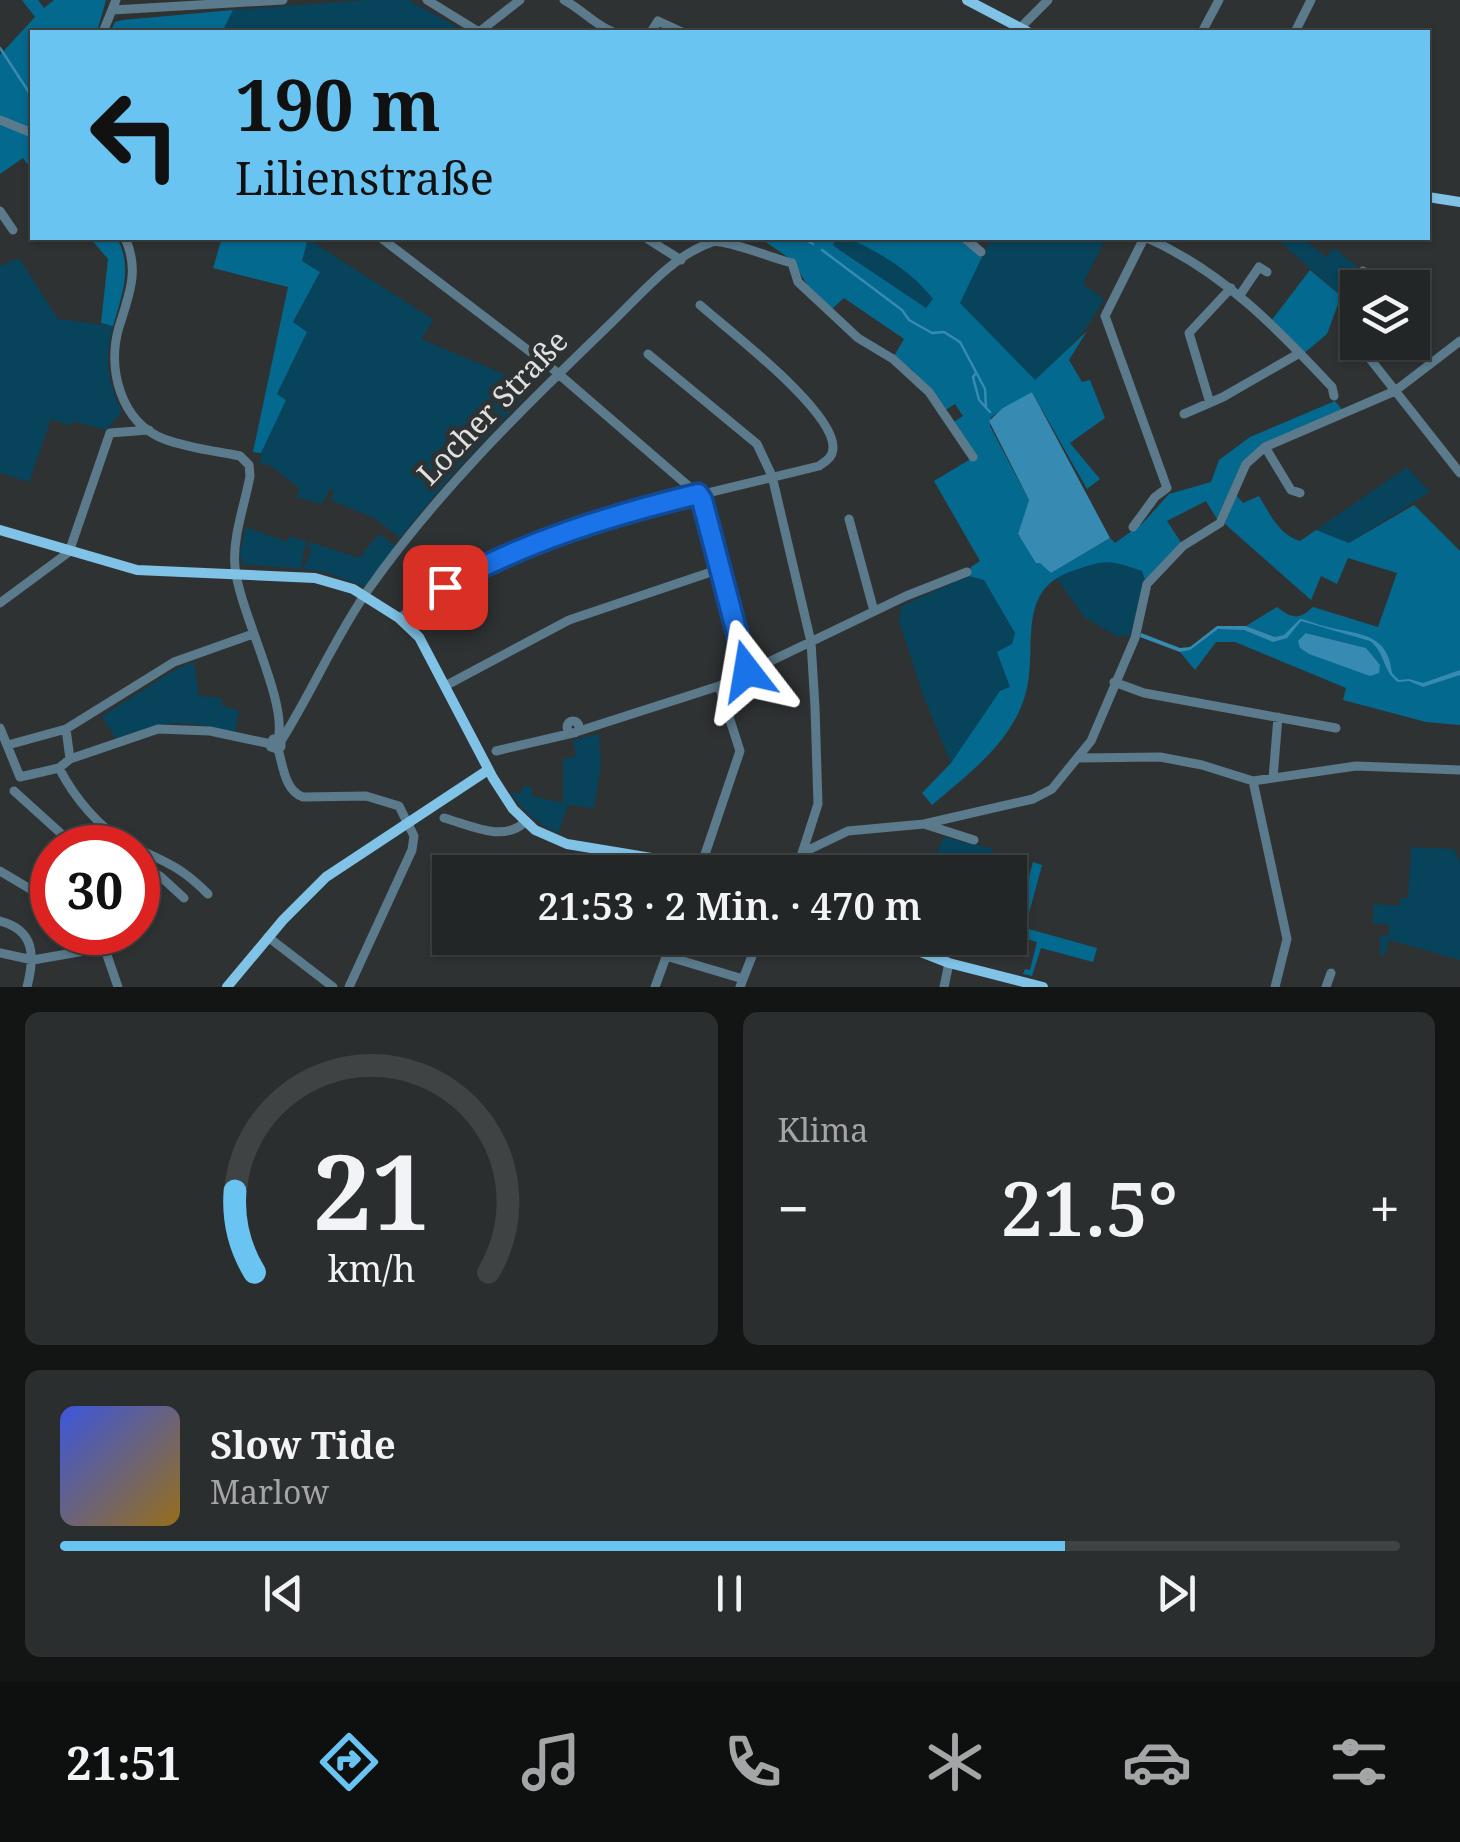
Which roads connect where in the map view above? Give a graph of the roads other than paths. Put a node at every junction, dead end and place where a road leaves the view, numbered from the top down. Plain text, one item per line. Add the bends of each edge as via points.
1 (284, 0) edge
2 (427, 0) edge
3 (520, 0) edge
4 (564, 0) edge
5 (967, 0) edge
6 (1048, 0) edge
7 (1220, 0) edge
8 (1311, 0) edge
9 (114, 5) edge
10 (105, 30) edge
11 (476, 30) edge
12 (482, 30) edge
13 (608, 30) edge
14 (653, 30) edge
15 (678, 30) edge
16 (1020, 30) edge
17 (1023, 30) edge
18 (1203, 30) edge
19 (1296, 30) edge
20 (0, 120) edge
21 (30, 132) edge
22 (1430, 197) edge
23 (1460, 202) edge
24 (0, 211) edge
25 (13, 230) dead end
26 (126, 240) edge
27 (384, 240) edge
28 (649, 240) edge
29 (967, 240) edge
30 (1145, 240) edge
31 (1150, 240) edge
32 (981, 252) dead end
33 (681, 260) junction
34 (1267, 272) dead end
35 (1236, 291) junction
36 (700, 305) dead end
37 (1460, 341) edge
38 (648, 354) dead end
39 (1298, 354) junction
40 (1372, 360) edge
41 (558, 374) junction
42 (1394, 391) junction
43 (1334, 396) dead end
44 (1210, 403) junction
45 (1184, 414) dead end
46 (149, 430) junction
47 (1265, 448) junction
48 (972, 457) dead end
49 (1460, 473) edge
50 (772, 476) junction
51 (1300, 493) dead end
52 (698, 494) junction
53 (849, 519) dead end
54 (1133, 527) dead end
55 (0, 530) edge
56 (69, 552) junction
57 (720, 570) junction
58 (967, 572) dead end
59 (236, 574) junction
60 (365, 595) junction
61 (0, 603) edge
62 (874, 612) junction
63 (399, 618) junction
64 (253, 634) junction
65 (812, 642) junction
66 (747, 671) junction
67 (1114, 682) junction
68 (446, 686) junction
69 (719, 686) junction
70 (300, 711) junction
71 (1278, 717) junction
72 (279, 723) junction
73 (0, 728) edge
74 (1336, 728) dead end
75 (66, 730) junction
76 (277, 743) junction
77 (8, 745) junction
78 (496, 751) dead end
79 (1080, 758) junction
80 (70, 759) junction
81 (60, 768) junction
82 (488, 770) junction
83 (1460, 770) edge
84 (20, 777) junction
85 (1273, 778) junction
86 (1253, 781) junction
87 (14, 791) junction
88 (3, 796) dead end
89 (444, 818) dead end
90 (408, 822) junction
91 (526, 822) junction
92 (924, 824) junction
93 (52, 825) edge
94 (974, 840) dead end
95 (802, 853) joint
96 (626, 855) edge
97 (705, 855) edge
98 (0, 871) edge
99 (160, 876) edge
100 (30, 889) edge
101 (208, 894) dead end
102 (184, 898) dead end
103 (0, 921) edge
104 (268, 938) junction
105 (0, 954) edge
106 (64, 955) edge
107 (109, 955) edge
108 (752, 955) edge
109 (929, 955) edge
110 (666, 956) joint
111 (33, 960) junction
112 (950, 963) junction
113 (1331, 973) dead end
114 (742, 983) edge
115 (27, 987) edge
116 (118, 987) edge
117 (227, 987) edge
118 (333, 987) edge
119 (349, 987) edge
120 (655, 987) edge
121 (944, 987) edge
122 (1044, 987) edge
123 (1275, 987) edge
124 (1326, 987) edge

1 - 9 street
2 - 11 street
3 - 12 street
4 - 13 street
5 - 16 main road
6 - 17 street
7 - 18 street
8 - 19 street
9 - 10 street
14 - 15 street via 658,21
20 - 21 street
22 - 23 main road
24 - 25 street
26 - 46 street via 134,274 115,345 116,381
27 - 41 street
28 - 33 street
29 - 32 street
30 - 54 street via 1106,319 1167,488
31 - 35 street
33 - 41 street, Locher Straße
33 - 48 street, Locher Straße via 720,240 792,263 795,277 858,338 893,358 929,392
34 - 35 street via 1259,267
35 - 39 street
35 - 44 street via 1189,333
36 - 50 street via 815,409 833,447 824,463
37 - 42 street
38 - 50 street via 757,444
39 - 43 street
39 - 44 street
40 - 42 street
41 - 52 street
41 - 60 street, Locher Straße via 424,514
42 - 47 street
42 - 49 street
44 - 45 street
46 - 56 street via 108,435
46 - 59 street via 240,456 249,465
47 - 51 street via 1291,490
47 - 67 street via 1246,464 1220,523 1183,546 1147,584 1138,629
50 - 52 street
50 - 65 street
52 - 57 street
52 - 63 street via 608,517 486,566
53 - 62 street
55 - 56 main road
56 - 59 main road via 137,570
56 - 61 street
57 - 66 street
57 - 68 street via 569,620
58 - 62 street
59 - 60 main road via 326,580
59 - 64 street
60 - 63 main road
60 - 70 street, Locher Straße
62 - 65 street
63 - 68 main road via 423,642
64 - 72 street
64 - 75 street via 174,662
65 - 66 street
65 - 95 street via 818,804
66 - 69 street
67 - 71 street
67 - 79 street
68 - 82 main road
69 - 78 street
69 - 97 street via 740,751
70 - 72 street
70 - 76 street, Locher Straße
71 - 74 street
71 - 85 street
72 - 76 street
73 - 77 street
75 - 77 street
75 - 80 street
76 - 80 street via 158,730
76 - 90 street via 295,794 381,799 399,806
77 - 84 street
79 - 86 street via 1160,757
79 - 92 street via 1039,796
80 - 81 street
81 - 84 street
81 - 101 street via 102,824 177,865
82 - 90 main road
82 - 91 main road
83 - 85 street via 1356,766
84 - 87 street
85 - 86 street
86 - 123 street via 1287,939
87 - 88 street
87 - 93 street
89 - 91 street via 502,833
90 - 104 main road via 326,877
90 - 119 street via 412,850
91 - 96 main road via 568,844
92 - 94 street
92 - 95 street via 848,831
98 - 100 street
99 - 102 street
103 - 111 street via 23,931
104 - 117 main road
104 - 118 street
105 - 111 street
106 - 111 street
107 - 116 street
108 - 114 street
109 - 112 main road
110 - 114 street
110 - 120 street
111 - 115 street
112 - 121 street
112 - 122 main road
113 - 124 street

